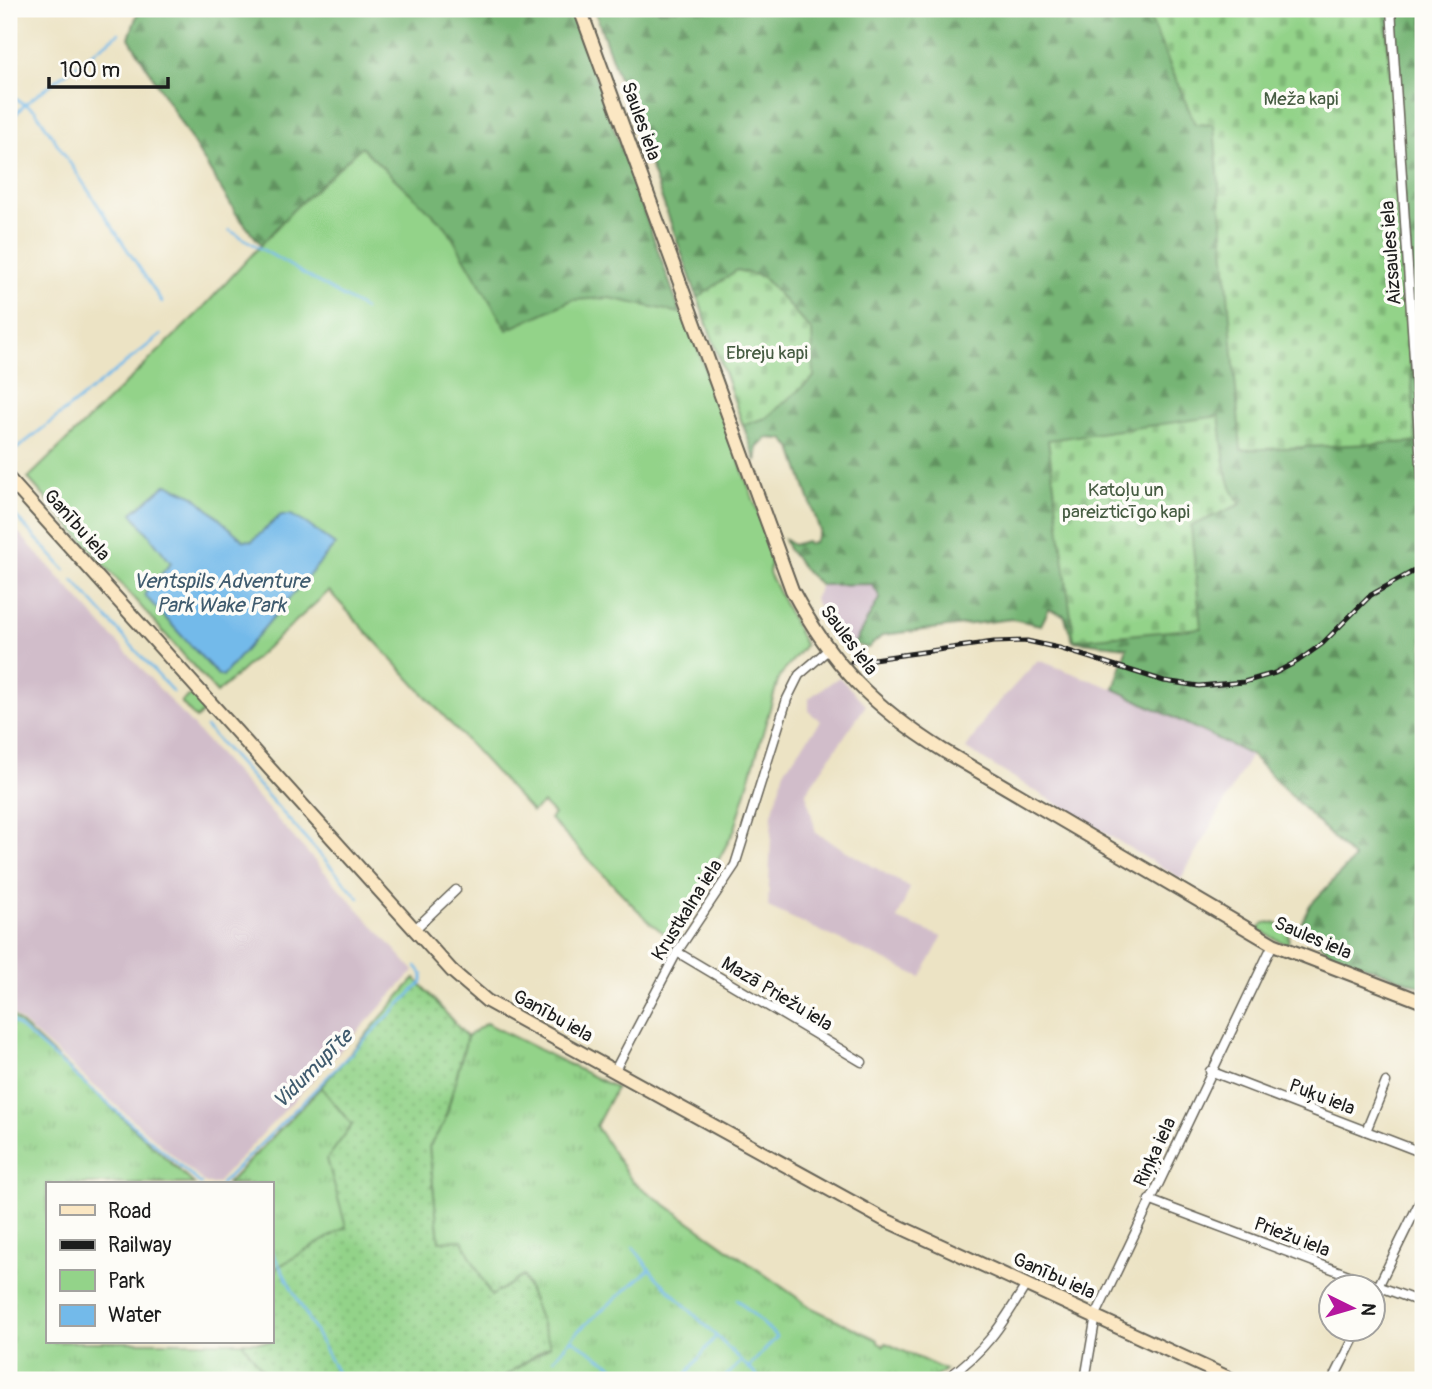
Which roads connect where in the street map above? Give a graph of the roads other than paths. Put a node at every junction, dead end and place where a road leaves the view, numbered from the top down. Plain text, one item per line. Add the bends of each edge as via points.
1 (580, 9) edge
2 (1391, 9) edge
3 (9, 479) edge
4 (1423, 488) edge
5 (1423, 495) edge
6 (828, 650) junction
7 (456, 890) dead end
8 (415, 929) junction
9 (1273, 944) junction
10 (677, 953) junction
11 (1423, 1002) edge
12 (862, 1062) dead end
13 (1210, 1071) junction
14 (614, 1072) junction
15 (1386, 1082) dead end
16 (1366, 1131) junction
17 (1423, 1153) edge
18 (1423, 1195) edge
19 (1149, 1200) junction
20 (1346, 1274) edge
21 (1384, 1274) edge
22 (1026, 1285) junction
23 (1386, 1289) edge
24 (1423, 1303) edge
25 (1096, 1315) junction
26 (1350, 1344) edge
27 (945, 1380) edge
28 (1085, 1380) edge
29 (1233, 1380) edge
30 (1333, 1380) edge

1 - 6 street, Saules iela via 792,590
2 - 4 street, Aizsaules iela
3 - 8 street, Ganību iela
4 - 5 street, Aizsaules iela
6 - 9 street, Saules iela via 858,688 902,725
6 - 10 street, Krustkalna iela via 799,675 787,699 735,865
7 - 8 street
8 - 14 street, Ganību iela via 452,971 487,1001
9 - 11 street, Saules iela
9 - 13 street, Riņķa iela
10 - 12 street, Mazā Priežu iela
10 - 14 street, Krustkalna iela
13 - 16 street, Puķu iela
13 - 19 street, Riņķa iela
14 - 22 street, Ganību iela via 883,1219
15 - 16 street
16 - 17 street, Puķu iela
18 - 21 street
19 - 20 street, Priežu iela
19 - 25 street, Riņķa iela
22 - 25 street, Ganību iela
22 - 27 street via 998,1333
23 - 24 street, Priežu iela
25 - 28 street, Riņķa iela
25 - 29 street, Ganību iela
26 - 30 street

